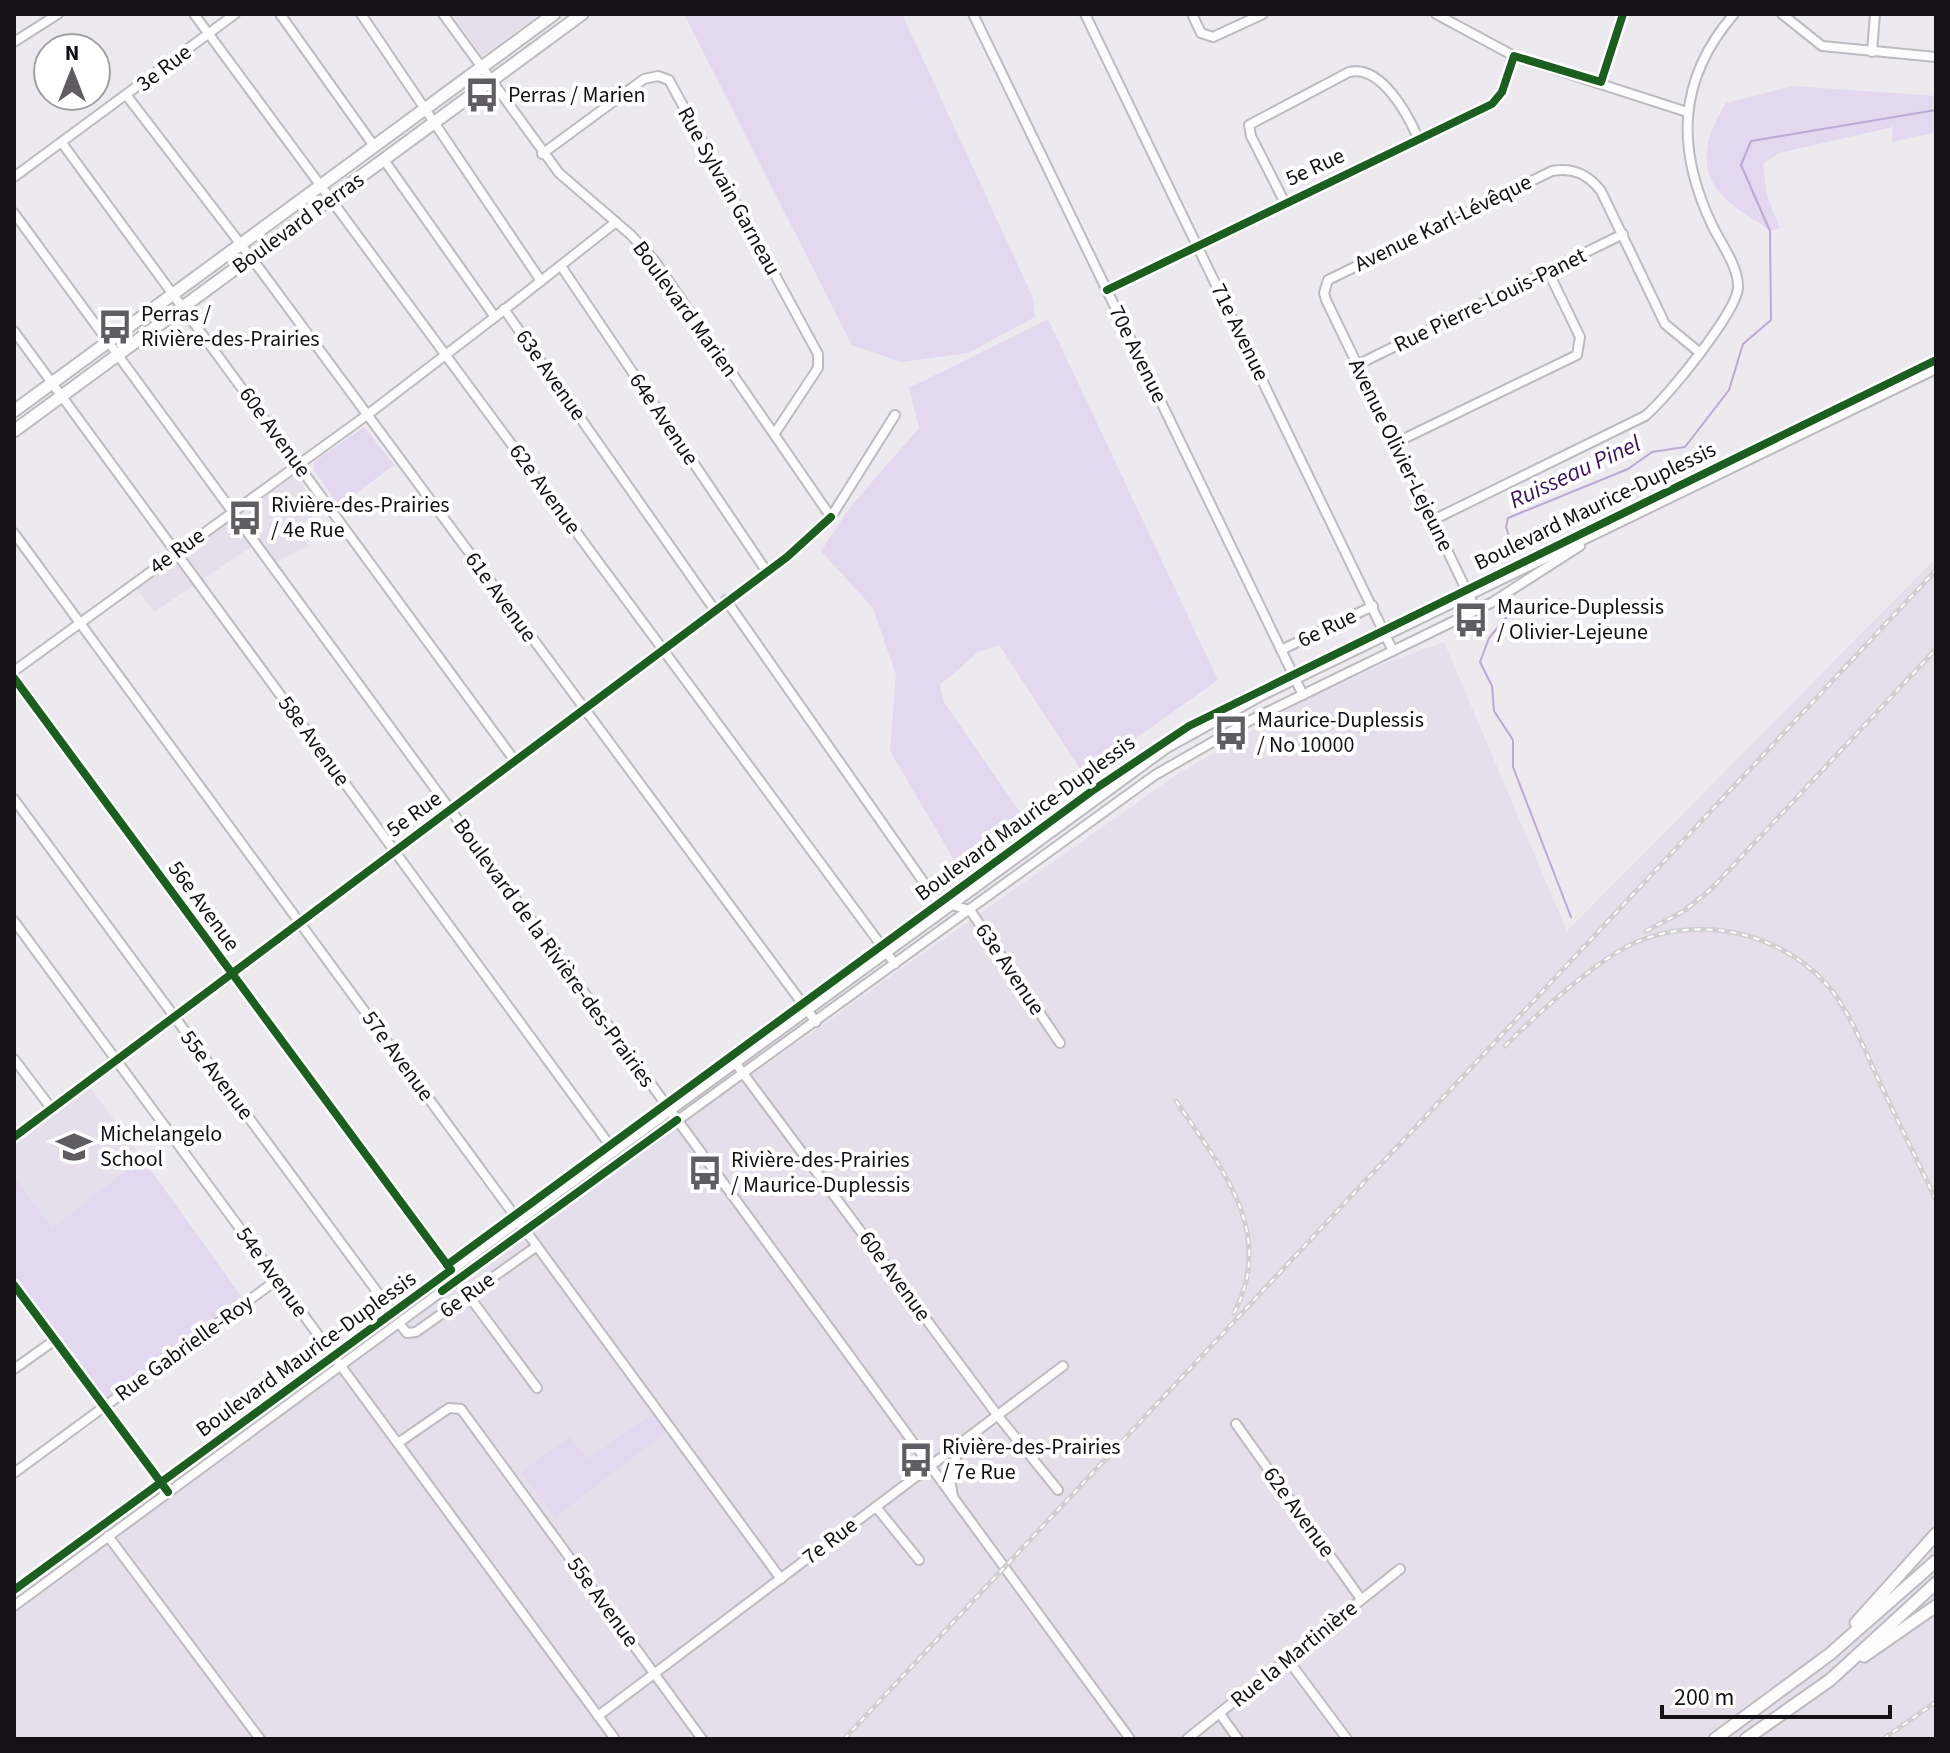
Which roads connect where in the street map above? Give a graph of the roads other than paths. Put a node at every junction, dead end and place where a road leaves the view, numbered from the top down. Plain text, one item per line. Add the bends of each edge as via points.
1 (58, 14) edge
2 (194, 14) edge
3 (235, 14) edge
4 (280, 14) edge
5 (361, 14) edge
6 (443, 14) edge
7 (554, 14) edge
8 (582, 14) edge
9 (973, 14) edge
10 (1085, 14) edge
11 (1192, 14) edge
12 (1263, 14) edge
13 (1436, 14) edge
14 (1623, 14) edge
15 (1734, 14) edge
16 (1782, 14) edge
17 (1875, 14) edge
18 (209, 34) junction
19 (14, 42) edge
20 (1872, 52) junction
21 (1514, 56) junction
22 (1936, 57) edge
23 (480, 69) junction
24 (490, 82) junction
25 (1601, 82) junction
26 (127, 96) junction
27 (425, 109) junction
28 (1687, 112) junction
29 (435, 122) junction
30 (1418, 138) junction
31 (62, 143) junction
32 (374, 146) junction
33 (542, 154) junction
34 (384, 160) junction
35 (14, 177) edge
36 (321, 185) junction
37 (330, 199) junction
38 (1284, 201) junction
39 (14, 213) edge
40 (616, 222) junction
41 (1623, 234) junction
42 (239, 245) junction
43 (1198, 245) junction
44 (251, 257) junction
45 (561, 266) junction
46 (1548, 271) junction
47 (541, 281) junction
48 (1107, 290) junction
49 (173, 293) junction
50 (1326, 300) joint
51 (183, 307) junction
52 (504, 309) junction
53 (495, 317) junction
54 (14, 331) edge
55 (106, 343) junction
56 (1699, 352) junction
57 (445, 355) junction
58 (116, 356) junction
59 (1357, 365) junction
60 (1936, 369) edge
61 (52, 383) junction
62 (61, 396) junction
63 (14, 411) edge
64 (367, 415) junction
65 (895, 415) dead end
66 (14, 431) edge
67 (775, 433) junction
68 (1395, 443) junction
69 (297, 463) junction
70 (231, 513) junction
71 (831, 517) junction
72 (1433, 520) junction
73 (1615, 524) junction
74 (14, 533) edge
75 (176, 552) junction
76 (767, 572) junction
77 (1468, 595) junction
78 (726, 600) junction
79 (1373, 606) junction
80 (714, 609) junction
81 (1476, 610) junction
82 (80, 623) junction
83 (1386, 635) junction
84 (663, 649) junction
85 (1281, 650) junction
86 (1393, 651) junction
87 (14, 671) edge
88 (14, 678) edge
89 (1296, 680) junction
90 (1303, 695) junction
91 (583, 709) junction
92 (1167, 748) junction
93 (515, 761) junction
94 (1176, 762) junction
95 (14, 799) edge
96 (449, 811) junction
97 (395, 850) junction
98 (948, 904) junction
99 (970, 910) junction
100 (14, 921) edge
101 (300, 922) junction
102 (886, 950) junction
103 (895, 964) junction
104 (230, 973) junction
105 (806, 1009) junction
106 (174, 1017) junction
107 (816, 1022) junction
108 (1060, 1043) dead end
109 (14, 1059) edge
110 (116, 1060) junction
111 (734, 1061) junction
112 (744, 1075) junction
113 (51, 1108) junction
114 (669, 1110) junction
115 (677, 1120) junction
116 (14, 1137) edge
117 (614, 1151) junction
118 (518, 1222) junction
119 (526, 1231) junction
120 (537, 1246) junction
121 (451, 1270) junction
122 (278, 1279) junction
123 (457, 1280) junction
124 (14, 1285) edge
125 (469, 1295) junction
126 (392, 1312) junction
127 (399, 1323) junction
128 (55, 1340) junction
129 (334, 1355) junction
130 (341, 1365) junction
131 (1063, 1366) dead end
132 (14, 1369) edge
133 (537, 1388) dead end
134 (104, 1406) junction
135 (998, 1416) junction
136 (1236, 1424) dead end
137 (398, 1443) junction
138 (961, 1443) junction
139 (930, 1466) junction
140 (14, 1473) edge
141 (160, 1482) junction
142 (1058, 1490) dead end
143 (168, 1492) junction
144 (953, 1498) junction
145 (876, 1507) junction
146 (1936, 1534) edge
147 (108, 1536) junction
148 (919, 1560) dead end
149 (1936, 1561) edge
150 (1400, 1569) dead end
151 (781, 1579) junction
152 (1936, 1583) edge
153 (14, 1590) edge
154 (1361, 1599) junction
155 (14, 1606) edge
156 (1936, 1606) edge
157 (1830, 1654) junction
158 (1288, 1660) junction
159 (655, 1673) junction
160 (1830, 1680) junction
161 (1220, 1714) junction
162 (598, 1716) junction
163 (260, 1739) edge
164 (615, 1739) edge
165 (702, 1739) edge
166 (1130, 1739) edge
167 (1187, 1739) edge
168 (1238, 1739) edge
169 (1347, 1739) edge
170 (1715, 1739) edge
171 (1746, 1739) edge

1 - 19 street
2 - 18 street, 62e Avenue
3 - 18 street, 3e Rue
4 - 32 street
5 - 27 street
6 - 23 street, Boulevard Marien
7 - 23 main road, Boulevard Perras
8 - 24 main road, Boulevard Perras
9 - 48 street, 70e Avenue
10 - 43 street, 71e Avenue
11 - 12 street via 1201,33 1213,37
13 - 21 street
14 - 25 street
15 - 28 street via 1704,57
16 - 20 street via 1822,46
17 - 20 street
18 - 26 street, 3e Rue
18 - 36 street, 62e Avenue
20 - 22 street
21 - 25 street
21 - 30 street, 5e Rue via 1496,101
23 - 24 street, Boulevard Marien
23 - 27 main road, Boulevard Perras
24 - 29 main road, Boulevard Perras
24 - 33 street, Boulevard Marien
25 - 28 street
26 - 31 street, 3e Rue
26 - 42 street, 61e Avenue
27 - 29 street
27 - 32 main road, Boulevard Perras
28 - 56 street via 1687,147 1696,189 1738,285 1732,307
29 - 34 main road, Boulevard Perras
29 - 47 street
30 - 38 street, 5e Rue
30 - 38 street via 1400,100 1365,73 1349,72 1249,125
31 - 35 street, 3e Rue
31 - 49 street, 60e Avenue
32 - 36 main road, Boulevard Perras
33 - 40 street, Boulevard Marien
33 - 67 street, Rue Sylvain Garneau via 644,79 669,80 818,354 818,368
34 - 37 main road, Boulevard Perras
34 - 53 street, 63e Avenue
36 - 37 street, 62e Avenue
36 - 42 main road, Boulevard Perras
37 - 44 main road, Boulevard Perras
37 - 57 street, 62e Avenue
38 - 43 street, 5e Rue
39 - 55 street, Boulevard de la Rivière-des-Prairies
40 - 45 street
40 - 67 street, Boulevard Marien via 654,260
41 - 46 street, Rue Pierre-Louis-Panet
41 - 50 street, Avenue Karl-Lévêque via 1601,191 1579,172 1552,171 1334,276 1325,286
41 - 56 street via 1665,324
42 - 44 street, 61e Avenue
42 - 49 main road, Boulevard Perras
43 - 48 street, 5e Rue
43 - 79 street, 71e Avenue
44 - 51 main road, Boulevard Perras
44 - 64 street, 61e Avenue
45 - 47 street
45 - 76 street, 64e Avenue
46 - 59 street, Rue Pierre-Louis-Panet
46 - 68 street via 1580,337 1577,355
47 - 52 street
48 - 85 street, 70e Avenue
49 - 51 street, 60e Avenue
49 - 55 main road, Boulevard Perras
50 - 59 street, Avenue Olivier-Lejeune
51 - 58 main road, Boulevard Perras
51 - 69 street, 60e Avenue
52 - 53 street, 63e Avenue
52 - 80 street, 63e Avenue
53 - 57 street, 4e Rue
54 - 61 street, 58e Avenue
55 - 58 street, Boulevard de la Rivière-des-Prairies
55 - 61 main road, Boulevard Perras
56 - 72 street via 1645,416
57 - 64 street, 4e Rue
57 - 84 street, 62e Avenue
58 - 62 main road, Boulevard Perras
58 - 70 street, Boulevard de la Rivière-des-Prairies
59 - 68 street, Avenue Olivier-Lejeune
60 - 73 street, Boulevard Maurice-Duplessis
61 - 62 street, 58e Avenue
61 - 63 main road, Boulevard Perras
62 - 66 main road, Boulevard Perras
62 - 75 street, 58e Avenue
64 - 69 street, 4e Rue
64 - 91 street, 61e Avenue
65 - 71 street, 5e Rue
67 - 71 street, Boulevard Marien
68 - 72 street, Avenue Olivier-Lejeune
69 - 70 street, 4e Rue
69 - 93 street, 60e Avenue
70 - 75 street, 4e Rue
70 - 96 street, Boulevard de la Rivière-des-Prairies
71 - 76 street, 5e Rue
72 - 77 street, Avenue Olivier-Lejeune
73 - 77 street, Boulevard Maurice-Duplessis
73 - 81 street, Boulevard Maurice-Duplessis
74 - 82 street, 57e Avenue
75 - 82 street, 4e Rue
75 - 97 street, 58e Avenue
76 - 78 street, 5e Rue
77 - 81 street, Avenue Olivier-Lejeune
77 - 83 street, Boulevard Maurice-Duplessis
78 - 80 street, 5e Rue
78 - 98 street, 63e Avenue via 934,897
79 - 83 street, 71e Avenue
79 - 85 street, 6e Rue
80 - 84 street, 5e Rue
81 - 86 street, Boulevard Maurice-Duplessis
82 - 87 street, 4e Rue
82 - 101 street, 57e Avenue
83 - 86 street, 71e Avenue
83 - 89 street, Boulevard Maurice-Duplessis
84 - 91 street, 5e Rue
84 - 102 street, 62e Avenue
85 - 89 street, 70e Avenue
86 - 90 street, Boulevard Maurice-Duplessis
88 - 104 street, 56e Avenue
89 - 90 street, 70e Avenue
89 - 92 street, Boulevard Maurice-Duplessis
90 - 94 street, Boulevard Maurice-Duplessis
91 - 93 street, 5e Rue
91 - 105 street, 61e Avenue
92 - 94 street
92 - 98 street, Boulevard Maurice-Duplessis
93 - 96 street, 5e Rue
94 - 99 street, Boulevard Maurice-Duplessis
95 - 106 street, 55e Avenue
96 - 97 street, 5e Rue
96 - 114 street, Boulevard de la Rivière-des-Prairies
97 - 101 street, 5e Rue
97 - 117 street, 58e Avenue
98 - 99 street, 63e Avenue
98 - 102 street, Boulevard Maurice-Duplessis
99 - 103 street, Boulevard Maurice-Duplessis
99 - 108 street, 63e Avenue
100 - 110 street, 54e Avenue
101 - 104 street, 5e Rue
101 - 118 street, 57e Avenue
102 - 103 street, 62e Avenue
102 - 105 street, Boulevard Maurice-Duplessis
103 - 107 street, Boulevard Maurice-Duplessis
104 - 106 street, 5e Rue
104 - 121 street, 56e Avenue
105 - 107 street, 61e Avenue
105 - 111 street, Boulevard Maurice-Duplessis
106 - 110 street, 5e Rue
106 - 126 street, 55e Avenue
107 - 112 street, Boulevard Maurice-Duplessis
109 - 113 street
110 - 113 street, 5e Rue
110 - 122 street, 54e Avenue
111 - 112 street, 60e Avenue
111 - 114 street, Boulevard Maurice-Duplessis
112 - 115 street, Boulevard Maurice-Duplessis
112 - 135 street, 60e Avenue
113 - 116 street, 5e Rue
114 - 115 street, Boulevard de la Rivière-des-Prairies
114 - 117 street, Boulevard Maurice-Duplessis
115 - 119 street, Boulevard Maurice-Duplessis
115 - 139 street, Boulevard de la Rivière-des-Prairies
117 - 118 street, Boulevard Maurice-Duplessis
118 - 119 street, 57e Avenue
118 - 121 street, Boulevard Maurice-Duplessis
119 - 120 street, 57e Avenue
119 - 123 street, Boulevard Maurice-Duplessis
120 - 125 street, 6e Rue
120 - 151 street, 57e Avenue
121 - 126 street, Boulevard Maurice-Duplessis
122 - 129 street, 54e Avenue
122 - 134 street, Rue Gabrielle-Roy
123 - 125 street
123 - 127 street, Boulevard Maurice-Duplessis
124 - 128 street
125 - 127 street, 6e Rue via 413,1333
125 - 133 street
126 - 129 street, Boulevard Maurice-Duplessis
127 - 130 street, Boulevard Maurice-Duplessis
128 - 132 street
128 - 134 street
129 - 130 street, 54e Avenue
129 - 141 street, Boulevard Maurice-Duplessis
130 - 137 street, 54e Avenue
130 - 143 street, Boulevard Maurice-Duplessis
131 - 135 street, 7e Rue
134 - 140 street, Rue Gabrielle-Roy
134 - 141 street
135 - 138 street, 7e Rue
135 - 142 street, 60e Avenue
136 - 154 street, 62e Avenue
137 - 159 street, 55e Avenue via 449,1408 461,1409
137 - 162 street, 54e Avenue
138 - 139 street, 7e Rue
138 - 144 street via 950,1478
139 - 144 street, Boulevard de la Rivière-des-Prairies
139 - 145 street, 7e Rue
141 - 143 street
141 - 153 street, Boulevard Maurice-Duplessis
143 - 147 street, Boulevard Maurice-Duplessis
144 - 166 street, Boulevard de la Rivière-des-Prairies
145 - 148 street
145 - 151 street, 7e Rue
146 - 157 main road
147 - 155 street, Boulevard Maurice-Duplessis
147 - 163 street
149 - 157 main road
150 - 154 street, Rue la Martinière
151 - 159 street, 7e Rue
152 - 160 main road
154 - 158 street, Rue la Martinière
156 - 160 main road
157 - 170 main road
158 - 161 street, Rue la Martinière
158 - 169 street
159 - 162 street, 7e Rue
159 - 165 street, 55e Avenue
160 - 171 main road
161 - 167 street, Rue la Martinière
161 - 168 street
162 - 164 street, 54e Avenue

